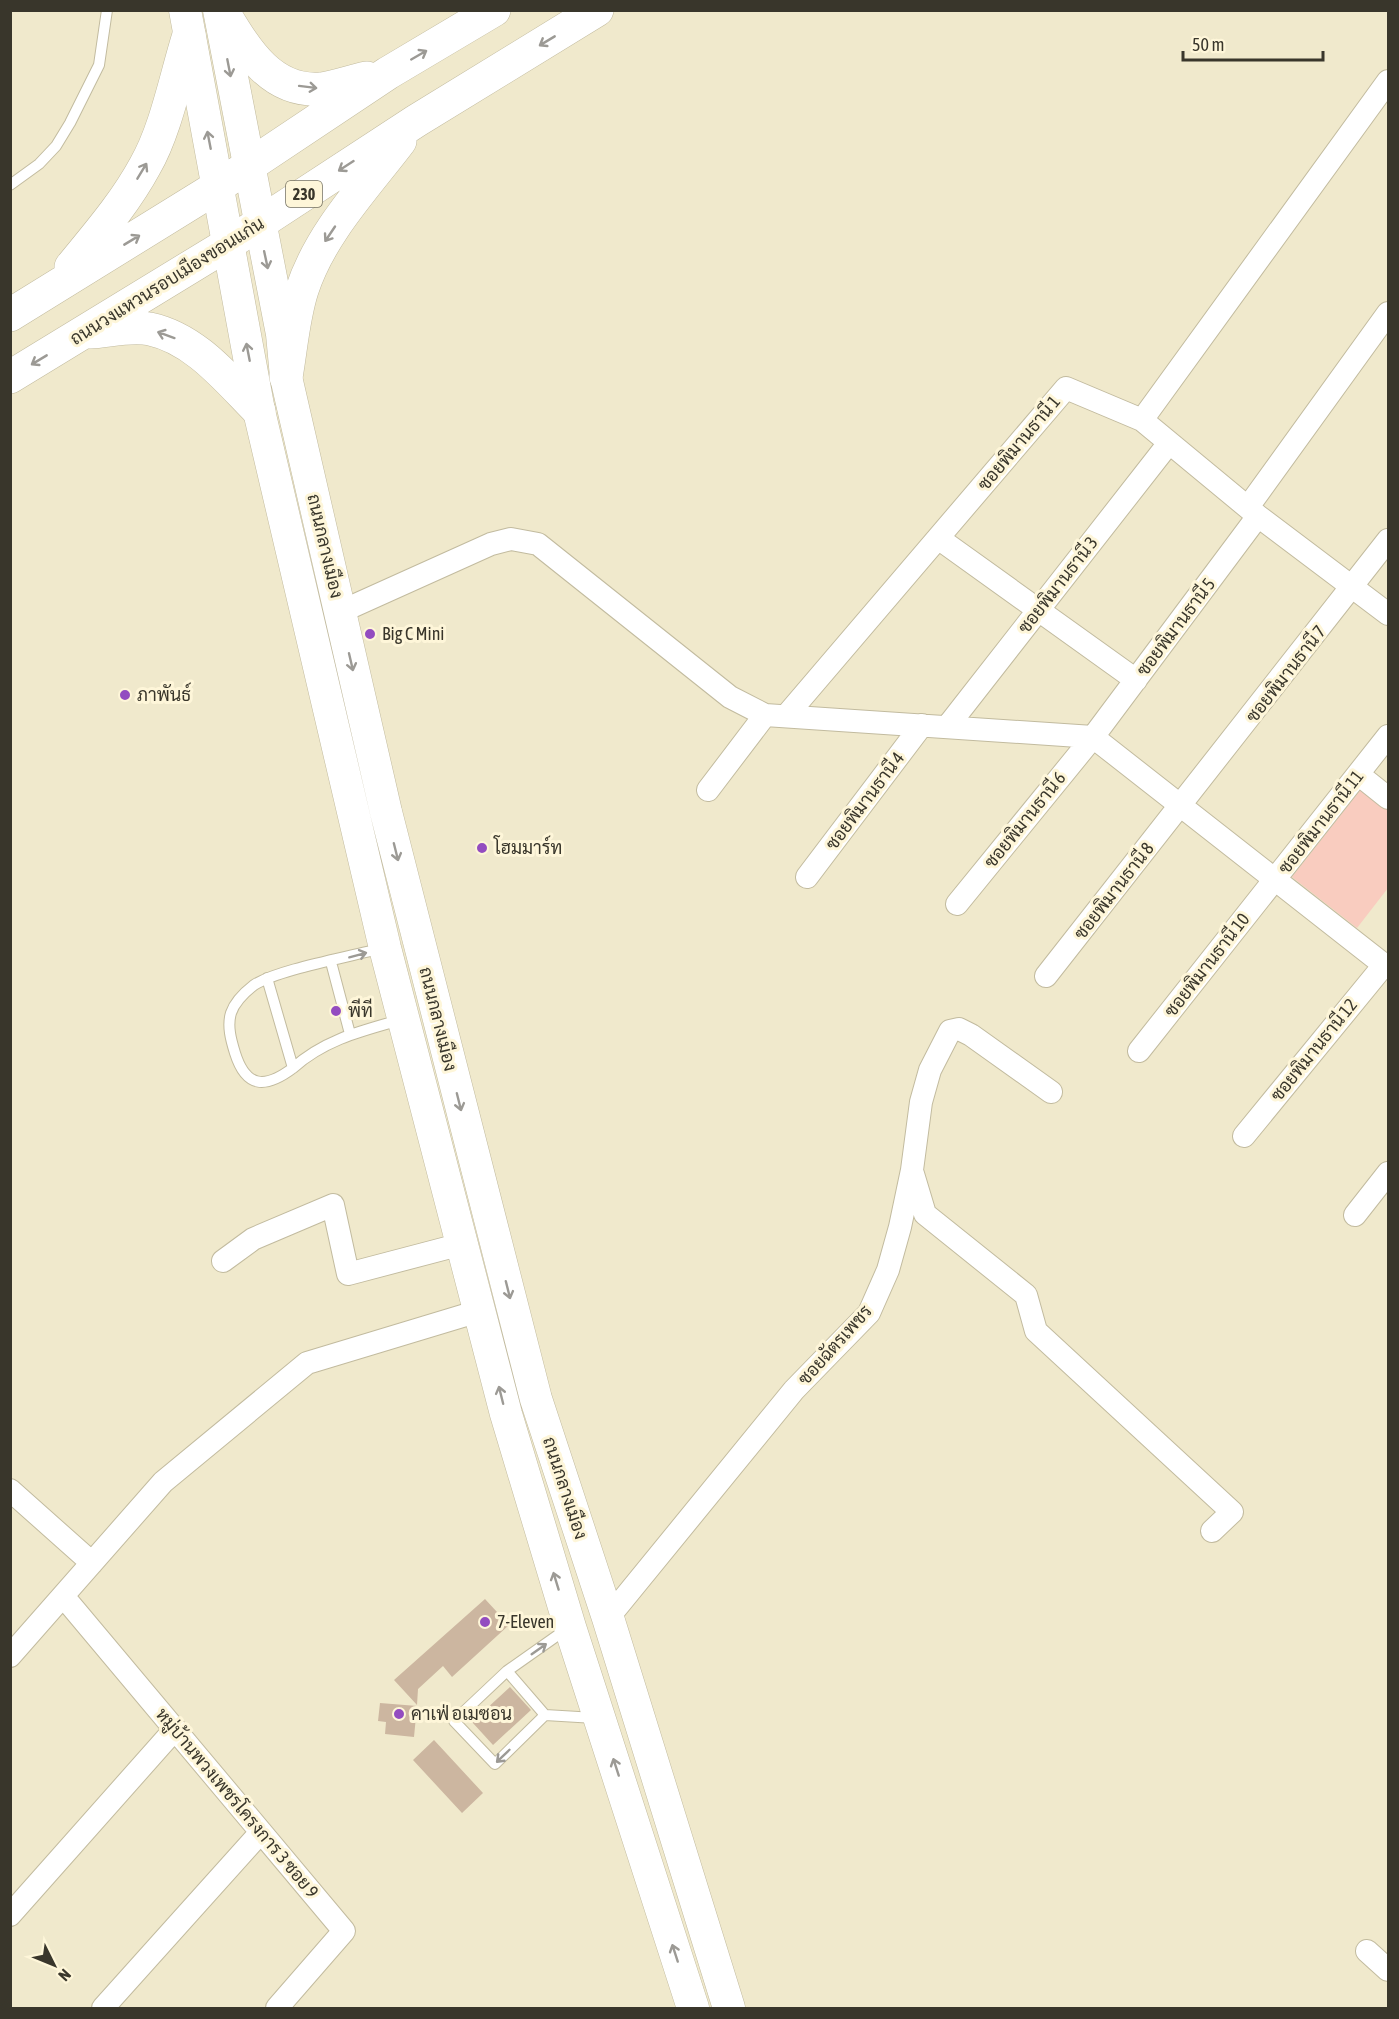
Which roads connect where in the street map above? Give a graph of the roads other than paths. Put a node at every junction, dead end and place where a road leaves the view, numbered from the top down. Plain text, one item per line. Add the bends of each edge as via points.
1 (107, 10) edge
2 (220, 10) edge
3 (494, 10) edge
4 (597, 10) edge
5 (187, 23) edge
6 (388, 73) junction
7 (1389, 81) edge
8 (416, 120) junction
9 (248, 166) junction
10 (10, 185) edge
11 (217, 187) junction
12 (258, 223) junction
13 (228, 244) junction
14 (57, 285) junction
15 (1389, 313) edge
16 (10, 315) edge
17 (86, 333) junction
18 (10, 377) edge
19 (286, 377) junction
20 (259, 411) junction
21 (1142, 420) junction
22 (1169, 443) junction
23 (1253, 512) junction
24 (938, 537) junction
25 (1389, 540) edge
26 (1354, 588) junction
27 (1038, 610) junction
28 (340, 612) junction
29 (1389, 614) edge
30 (1136, 680) junction
31 (775, 715) junction
32 (922, 725) junction
33 (947, 727) junction
34 (1389, 736) edge
35 (1093, 737) junction
36 (1358, 774) junction
37 (708, 790) dead end
38 (1389, 798) edge
39 (1181, 806) junction
40 (807, 877) dead end
41 (1275, 879) junction
42 (957, 904) dead end
43 (417, 940) junction
44 (385, 948) junction
45 (331, 962) junction
46 (1386, 966) edge
47 (1046, 976) dead end
48 (267, 978) junction
49 (404, 1019) junction
50 (350, 1034) junction
51 (1139, 1051) dead end
52 (293, 1068) junction
53 (1051, 1092) dead end
54 (1244, 1136) dead end
55 (912, 1170) junction
56 (1389, 1173) edge
57 (1355, 1215) dead end
58 (462, 1244) junction
59 (223, 1261) dead end
60 (479, 1311) junction
61 (10, 1490) edge
62 (1212, 1531) dead end
63 (92, 1563) junction
64 (63, 1596) junction
65 (608, 1618) junction
66 (570, 1627) junction
67 (10, 1656) edge
68 (507, 1671) junction
69 (545, 1715) junction
70 (601, 1718) junction
71 (175, 1729) junction
72 (261, 1832) junction
73 (10, 1915) edge
74 (1367, 1951) dead end
75 (1389, 1970) edge
76 (103, 2008) edge
77 (277, 2008) edge
78 (693, 2008) edge
79 (729, 2008) edge

1 - 10 lane via 99,64 70,123 39,164
2 -> 6 highway via 250,55 280,80 321,89
2 -> 9 main road, ถนนกลางเมือง
6 -> 3 highway
4 -> 8 highway, ถนนวงแหวนรอบเมืองขอนแก่น / 230
11 -> 5 main road, ถนนกลางเมือง
14 -> 5 highway via 146,166 158,138
6 - 9 highway
7 - 21 street
8 -> 12 highway, ถนนวงแหวนรอบเมืองขอนแก่น / 230
8 -> 19 highway via 317,254 301,292
9 - 11 highway
9 - 12 main road, ถนนกลางเมือง
11 - 13 main road, ถนนกลางเมือง
14 -> 11 highway
12 - 13 highway, ถนนวงแหวนรอบเมืองขอนแก่น / 230
12 -> 19 main road, ถนนกลางเมือง via 282,334
13 - 17 highway, ถนนวงแหวนรอบเมืองขอนแก่น / 230
20 -> 13 main road, ถนนกลางเมือง
14 - 16 highway
15 - 23 street, ซอยพิมานธานี 5
17 -> 18 highway, ถนนวงแหวนรอบเมืองขอนแก่น / 230
20 -> 17 highway via 201,353 177,338 148,328
19 - 28 main road, ถนนกลางเมือง
20 - 44 main road, ถนนกลางเมือง
21 - 22 street
21 - 24 street, ซอยพิมานธานี 1 via 1066,387
22 - 23 street
22 - 27 street, ซอยพิมานธานี 3
23 - 26 street
23 - 30 street, ซอยพิมานธานี 5
24 - 27 street
24 - 31 street, ซอยพิมานธานี 1
25 - 26 street, ซอยพิมานธานี 7
26 - 29 street
26 - 39 street, ซอยพิมานธานี 7
27 - 30 street
27 - 33 street, ซอยพิมานธานี 3
28 - 31 street via 491,544 511,539 538,544 730,697
28 -> 43 main road, ถนนกลางเมือง
30 - 35 street, ซอยพิมานธานี 5
31 - 32 street
31 - 37 street, ซอยพิมานธานี 1
32 - 33 street
32 - 40 street, ซอยพิมานธานี 4
33 - 35 street
34 - 36 street, ซอยพิมานธานี 11
35 - 39 street
35 - 42 street, ซอยพิมานธานี 6
36 - 38 street
36 - 41 street, ซอยพิมานธานี 11
39 - 41 street
39 - 47 street, ซอยพิมานธานี 8
41 - 46 street
41 - 51 street, ซอยพิมานธานี 10
43 - 44 main road
43 -> 65 main road, ถนนกลางเมือง via 536,1399
45 -> 44 lane
44 - 49 main road, ถนนกลางเมือง
45 - 48 lane
45 - 50 lane
46 - 54 street, ซอยพิมานธานี 12
48 - 52 lane
48 - 52 lane via 244,993 231,1011 234,1049 242,1072 255,1082 272,1080
49 - 50 lane
49 - 58 main road, ถนนกลางเมือง
50 - 52 lane via 323,1045
53 - 55 street, ซอยฉัตรเพชร via 971,1035 959,1029 950,1030 930,1070 921,1102
55 - 62 street via 925,1214 1026,1294 1036,1331 1232,1512
55 - 65 street, ซอยฉัตรเพชร via 888,1270 868,1313 794,1390
56 - 57 street
58 - 59 street via 348,1274 333,1205 253,1239
58 - 60 main road, ถนนกลางเมือง
60 - 63 street via 307,1363 163,1482
66 -> 60 main road, ถนนกลางเมือง
61 - 63 street
63 - 64 street
64 - 67 street
64 - 71 street, หมู่บ้านพวงเพชรโครงการ 3 ซอย 9
65 - 79 main road, ถนนกลางเมือง
68 -> 66 lane
66 - 70 main road, ถนนกลางเมือง
68 - 69 lane
69 -> 68 lane via 495,1764 454,1721
69 - 70 lane
78 -> 70 main road, ถนนกลางเมือง
71 - 72 street, หมู่บ้านพวงเพชรโครงการ 3 ซอย 9
71 - 73 street
72 - 76 street
72 - 77 street, หมู่บ้านพวงเพชรโครงการ 3 ซอย 9 via 344,1931
74 - 75 street

